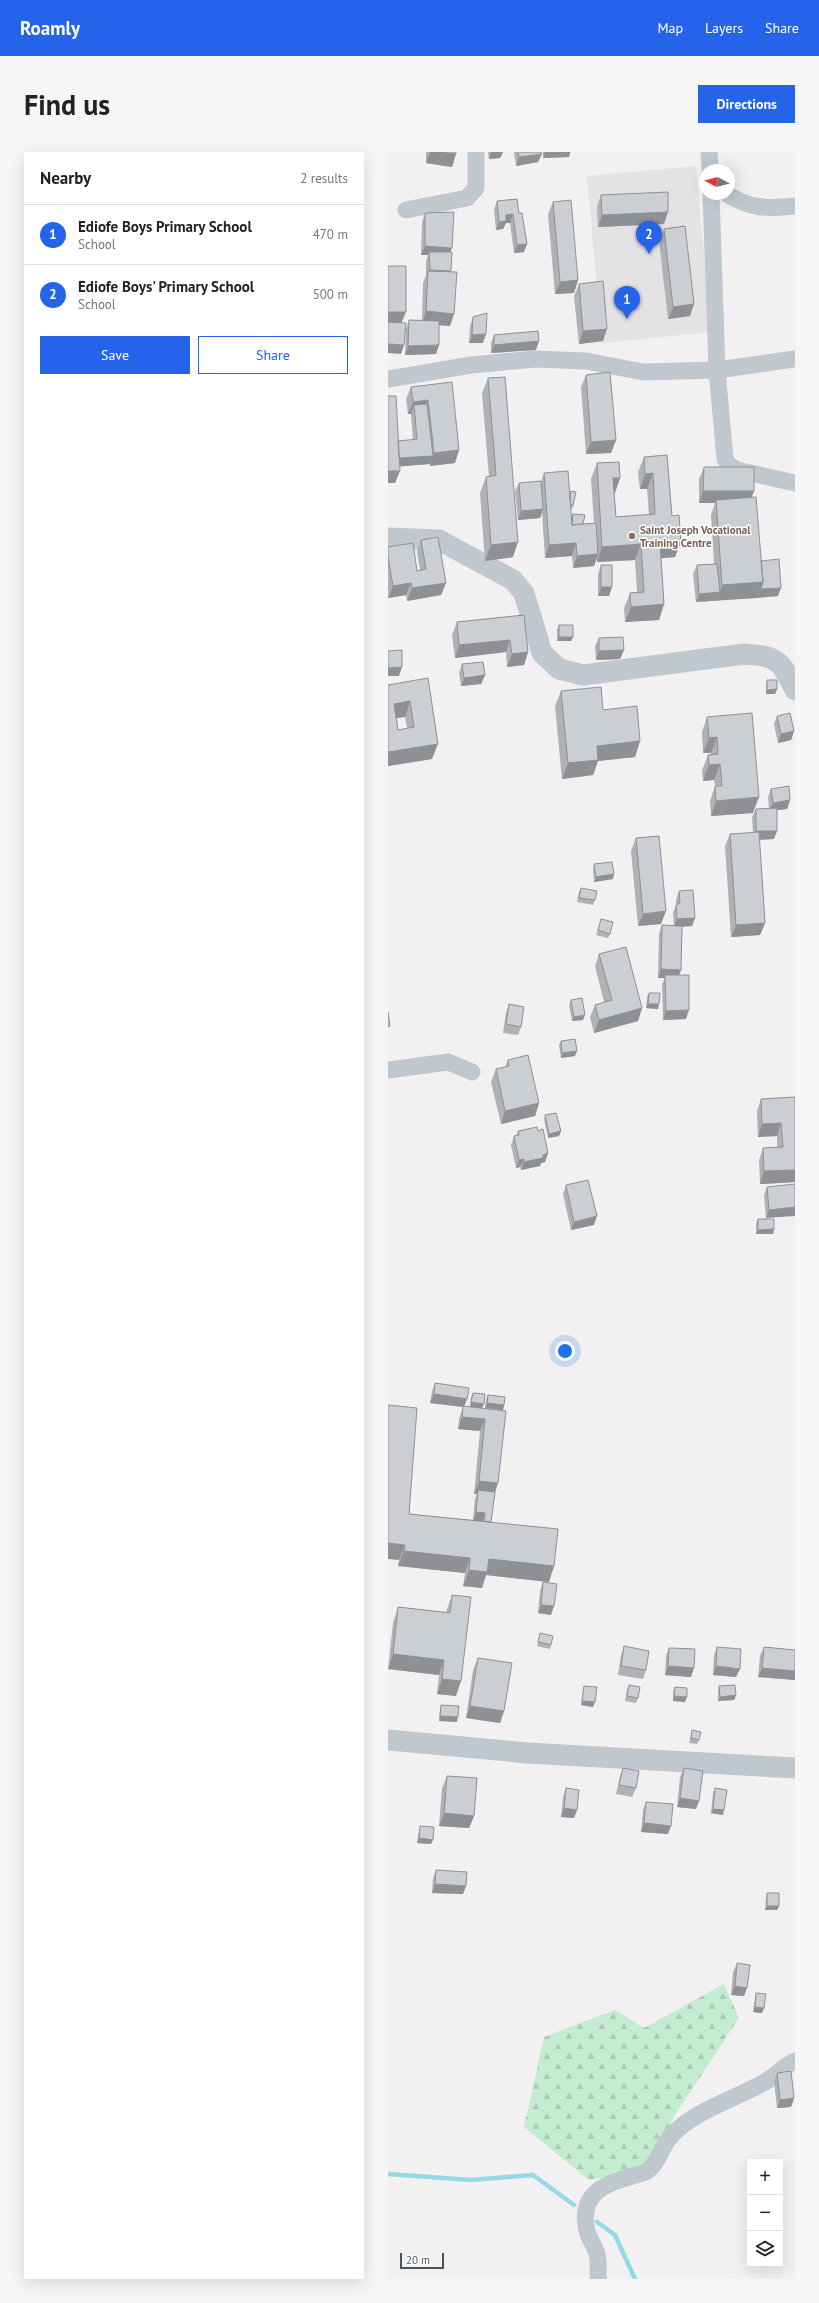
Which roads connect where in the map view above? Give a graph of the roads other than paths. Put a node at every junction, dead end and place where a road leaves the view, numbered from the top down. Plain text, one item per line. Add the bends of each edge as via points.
1 (476, 152) edge
2 (709, 152) edge
3 (710, 164) edge
4 (711, 200) edge
5 (735, 200) edge
6 (795, 206) edge
7 (406, 210) dead end
8 (795, 359) edge
9 (718, 370) junction
10 (388, 380) edge
11 (795, 483) edge
12 (388, 538) edge
13 (795, 690) edge
14 (388, 1070) edge
15 (472, 1072) dead end
16 (388, 1740) edge
17 (795, 1768) edge
18 (795, 2061) edge
19 (598, 2279) edge

1 - 7 street via 476,188 473,194 467,198
2 - 3 street
4 - 9 street
5 - 6 street via 767,209
8 - 9 street
9 - 10 street via 643,372 586,361 535,359 471,365
9 - 11 street via 725,459 729,466
12 - 13 street via 439,540 513,580 524,592 542,653 559,669 583,675 744,654 768,655 786,670
14 - 15 street via 448,1062
16 - 17 street via 528,1753
18 - 19 street via 764,2082 702,2112 670,2137 652,2168 646,2172 602,2187 594,2193 586,2213 587,2232 597,2255

